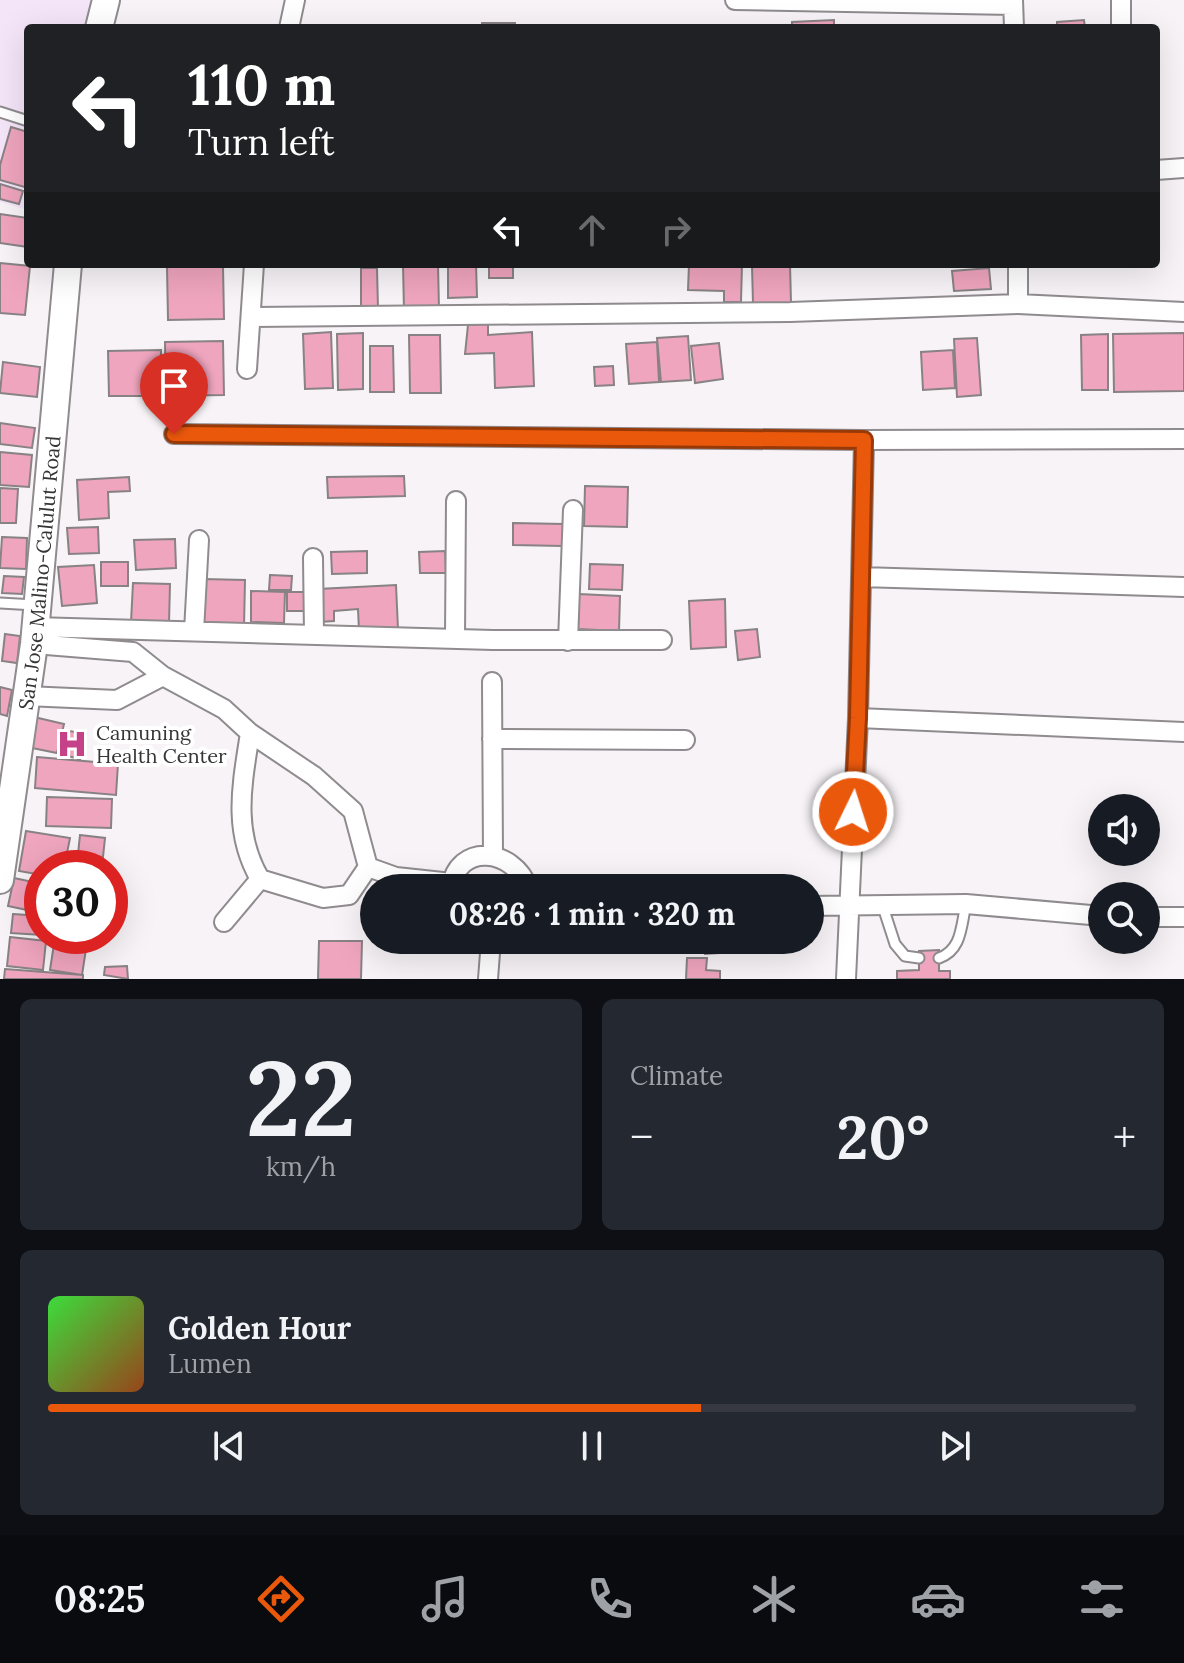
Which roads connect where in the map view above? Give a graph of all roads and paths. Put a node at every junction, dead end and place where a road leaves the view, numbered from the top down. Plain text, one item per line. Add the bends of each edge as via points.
1 (106, 0) edge
2 (295, 0) edge
3 (735, 0) edge
4 (1121, 0) edge
5 (1013, 2) edge
6 (100, 24) edge
7 (290, 24) edge
8 (1014, 24) edge
9 (1121, 24) edge
10 (0, 112) edge
11 (24, 120) edge
12 (1184, 168) edge
13 (1160, 170) edge
14 (68, 268) edge
15 (254, 268) edge
16 (1018, 268) edge
17 (1018, 304) junction
18 (1184, 312) edge
19 (253, 317) junction
20 (247, 369) dead end
21 (174, 434) dead end
22 (1184, 439) edge
23 (864, 440) junction
24 (456, 501) dead end
25 (573, 510) dead end
26 (199, 540) dead end
27 (313, 558) dead end
28 (861, 577) junction
29 (1184, 587) edge
30 (0, 603) edge
31 (34, 625) junction
32 (194, 631) junction
33 (314, 634) junction
34 (455, 637) junction
35 (662, 640) dead end
36 (568, 641) junction
37 (163, 676) junction
38 (492, 682) dead end
39 (26, 696) junction
40 (858, 718) junction
41 (1184, 732) edge
42 (250, 733) junction
43 (492, 739) junction
44 (685, 740) dead end
45 (493, 855) junction
46 (368, 867) junction
47 (388, 874) edge
48 (460, 874) edge
49 (523, 874) edge
50 (260, 879) junction
51 (0, 880) edge
52 (966, 904) junction
53 (824, 906) edge
54 (847, 906) junction
55 (883, 907) junction
56 (1088, 915) edge
57 (1160, 917) edge
58 (1184, 917) edge
59 (224, 922) dead end
60 (490, 954) edge
61 (919, 958) dead end
62 (939, 958) dead end
63 (488, 979) edge
64 (846, 979) edge

1 - 6 main road
2 - 7 street
3 - 5 street
4 - 9 street
5 - 8 street
10 - 11 lane
12 - 13 street
14 - 31 main road, San Jose Malino-Calulut Road
15 - 19 street
16 - 17 street
17 - 18 street
17 - 19 street via 790,312
19 - 20 street
21 - 23 street
22 - 23 street
23 - 28 street
24 - 34 street
25 - 36 street
26 - 32 street
27 - 33 street
28 - 29 street
28 - 40 street
30 - 31 lane
31 - 32 street
31 - 37 street via 133,652
31 - 39 main road, San Jose Malino-Calulut Road
32 - 33 street
33 - 34 street
34 - 36 street
35 - 36 street
37 - 39 street via 117,700
37 - 42 street via 224,709
38 - 43 street
39 - 51 main road, San Jose Malino-Calulut Road
40 - 41 street
40 - 54 street
42 - 46 street via 314,776 353,811
42 - 50 street via 239,821 246,855
43 - 44 street
43 - 45 street
45 - 48 street via 471,860
45 - 49 street via 512,862
46 - 47 street
46 - 50 street via 349,895 323,898
50 - 59 street
52 - 55 street
52 - 56 street
52 - 62 lane via 958,943 951,954
53 - 54 street
54 - 55 street
54 - 64 street
55 - 61 lane via 895,944 905,956
57 - 58 street
60 - 63 street

